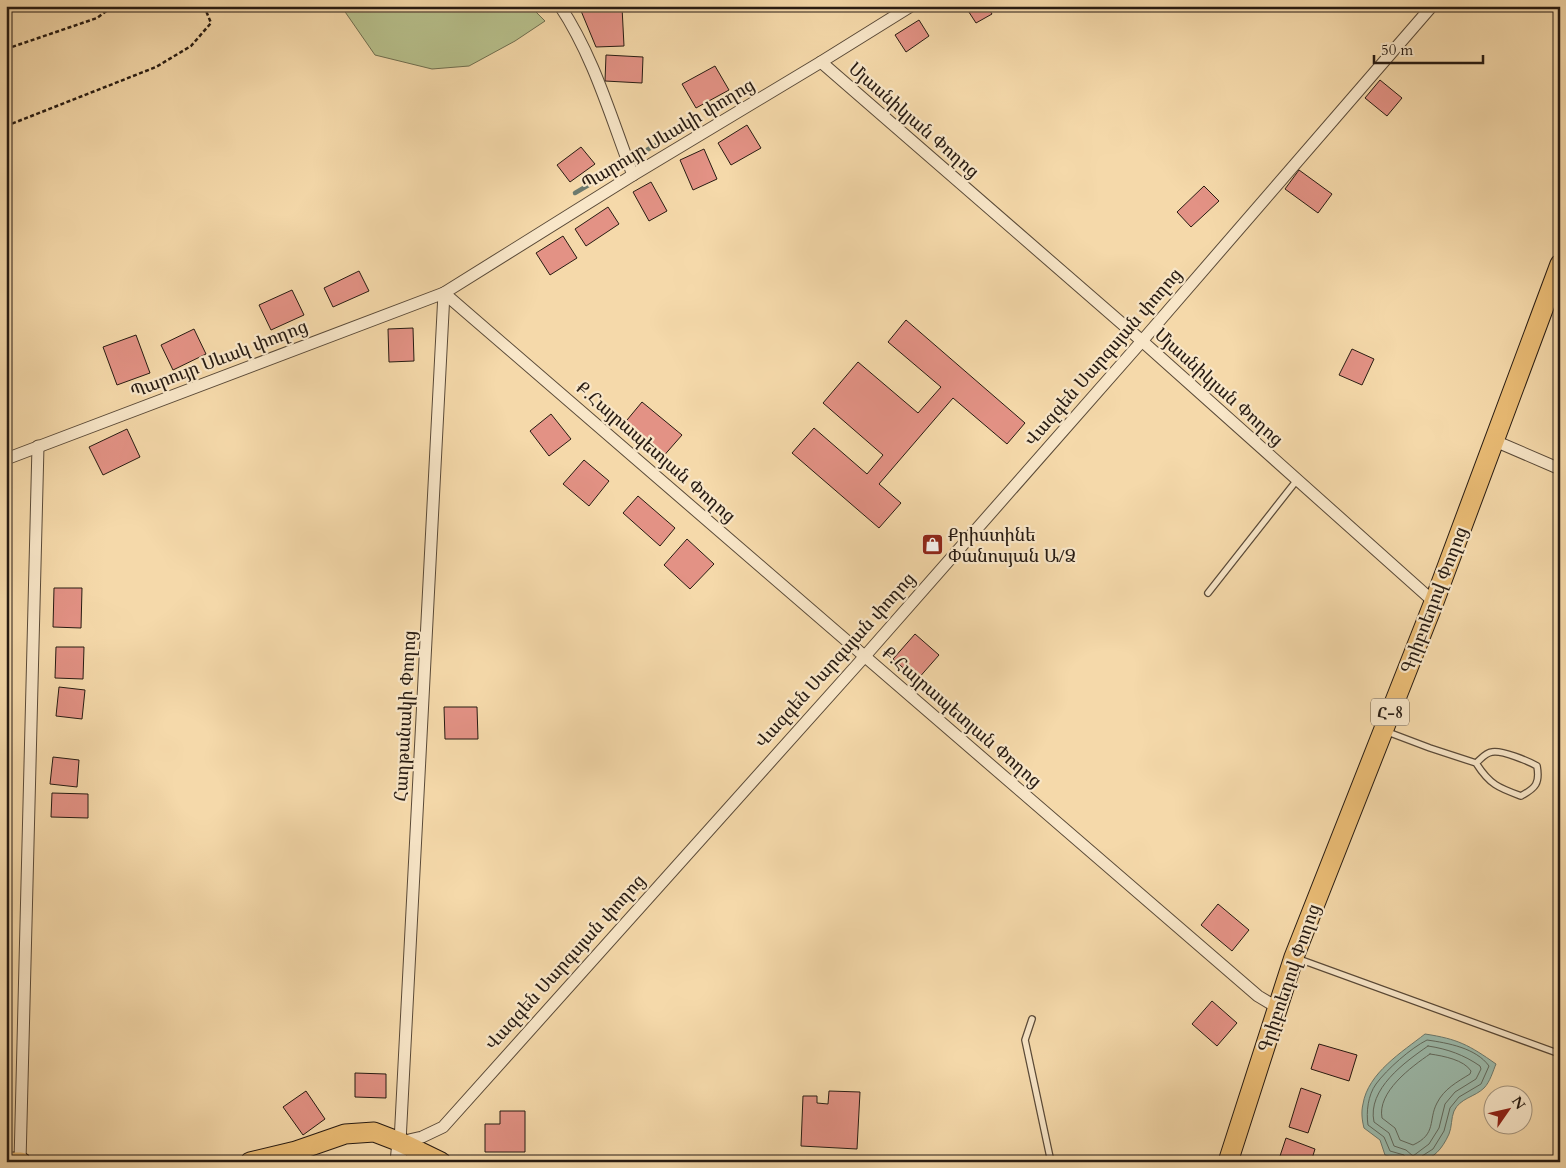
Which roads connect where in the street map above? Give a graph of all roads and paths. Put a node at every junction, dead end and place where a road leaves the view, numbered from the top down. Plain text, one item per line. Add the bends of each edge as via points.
1 (113, 6) edge
2 (204, 6) edge
3 (560, 6) edge
4 (911, 6) edge
5 (1432, 6) edge
6 (6, 49) edge
7 (821, 62) junction
8 (6, 126) edge
9 (632, 175) junction
10 (1560, 264) edge
11 (444, 293) junction
12 (1142, 341) junction
13 (1495, 441) junction
14 (38, 446) junction
15 (6, 458) edge
16 (1560, 469) edge
17 (1297, 480) junction
18 (1208, 594) dead end
19 (1434, 602) junction
20 (865, 656) junction
21 (1383, 730) junction
22 (1476, 764) junction
23 (1294, 957) junction
24 (1278, 1008) junction
25 (1032, 1019) dead end
26 (1560, 1054) edge
27 (400, 1142) junction
28 (6, 1162) edge
29 (20, 1162) edge
30 (250, 1162) edge
31 (398, 1162) edge
32 (441, 1162) edge
33 (1051, 1162) edge
34 (1228, 1162) edge

1 - 6 path via 97,18
2 - 8 path via 210,24 190,46 156,67
3 - 9 street via 574,28 596,78
4 - 7 street, Պարույր Սևակի փողոց
5 - 12 street, Վազգեն Սարգսյան փողոց
7 - 9 street, Պարույր Սևակի փողոց
7 - 12 street, Մյասնիկյան Փողոց
9 - 11 street, Պարույր Սևակի փողոց
10 - 13 main road, Գրիբոեդով Փողոց / Հ-8
11 - 14 street, Պարույր Սևակ փողոց
11 - 20 street, Ք.Հայրապետյան Փողոց
11 - 27 street, Հաղթանակի Փողոց
12 - 17 street, Մյասնիկյան Փողոց
12 - 20 street, Վազգեն Սարգսյան փողոց
13 - 16 street
13 - 19 main road, Գրիբոեդով Փողոց / Հ-8
14 - 15 street, Պարույր Սևակ փողոց
14 - 29 street
17 - 18 lane
17 - 19 street, Մյասնիկյան Փողոց
19 - 21 main road, Գրիբոեդով Փողոց / Հ-8
20 - 24 street, Ք.Հայրապետյան Փողոց via 1258,996
20 - 27 street, Վազգեն Սարգսյան փողոց via 443,1127 422,1137
21 - 22 lane
21 - 23 main road, Գրիբոեդով Փողոց / Հ-8
22 - 22 lane via 1493,752 1538,766 1539,777 1532,790 1521,796 1496,786
23 - 24 main road, Գրիբոեդով Փողոց / Հ-8
23 - 26 lane
24 - 34 main road, Գրիբոեդով Փողոց / Հ-8
25 - 33 lane via 1025,1040
27 - 30 main road via 374,1132 346,1134
27 - 31 street
27 - 32 main road
28 - 29 main road

